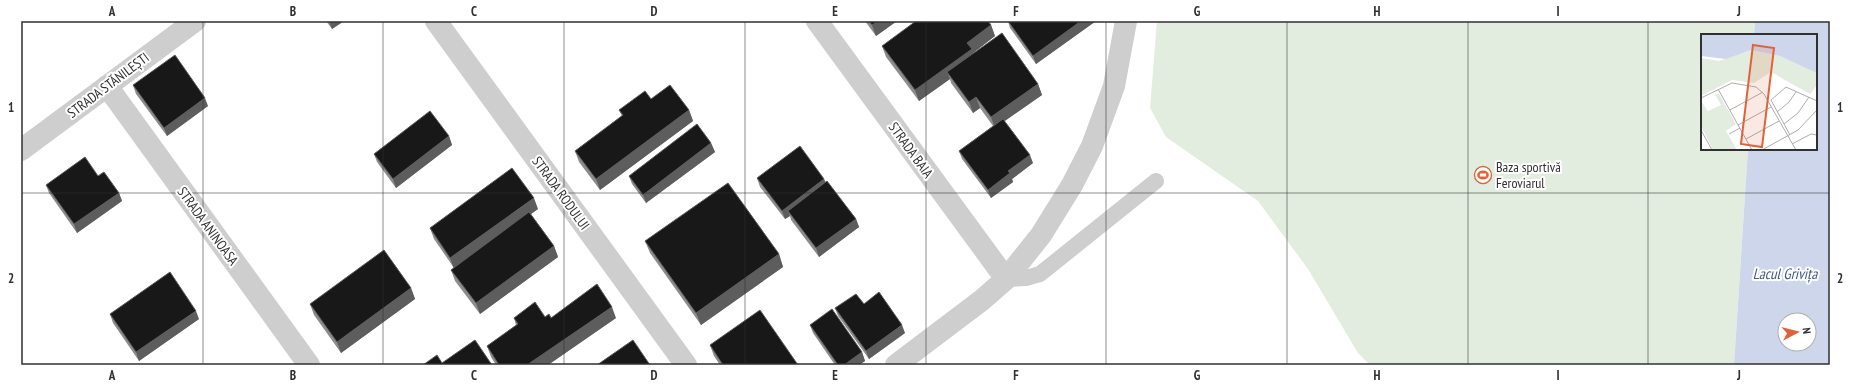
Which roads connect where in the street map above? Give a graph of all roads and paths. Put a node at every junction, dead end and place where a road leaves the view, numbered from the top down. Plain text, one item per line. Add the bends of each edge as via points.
1 (195, 21) edge
2 (436, 21) edge
3 (817, 21) edge
4 (1126, 21) edge
5 (107, 86) junction
6 (21, 150) edge
7 (1156, 181) dead end
8 (1006, 279) junction
9 (309, 365) edge
10 (686, 365) edge
11 (896, 365) edge

1 - 5 street, STRADA STĂNILEȘTI
2 - 10 street, STRADA RODULUI
3 - 8 street, STRADA BAIA
4 - 8 street via 1114,86 1092,146 1053,216
5 - 6 street, STRADA STĂNILEȘTI
5 - 9 street, STRADA ANINOASA
7 - 8 lane via 1040,274
8 - 11 street

